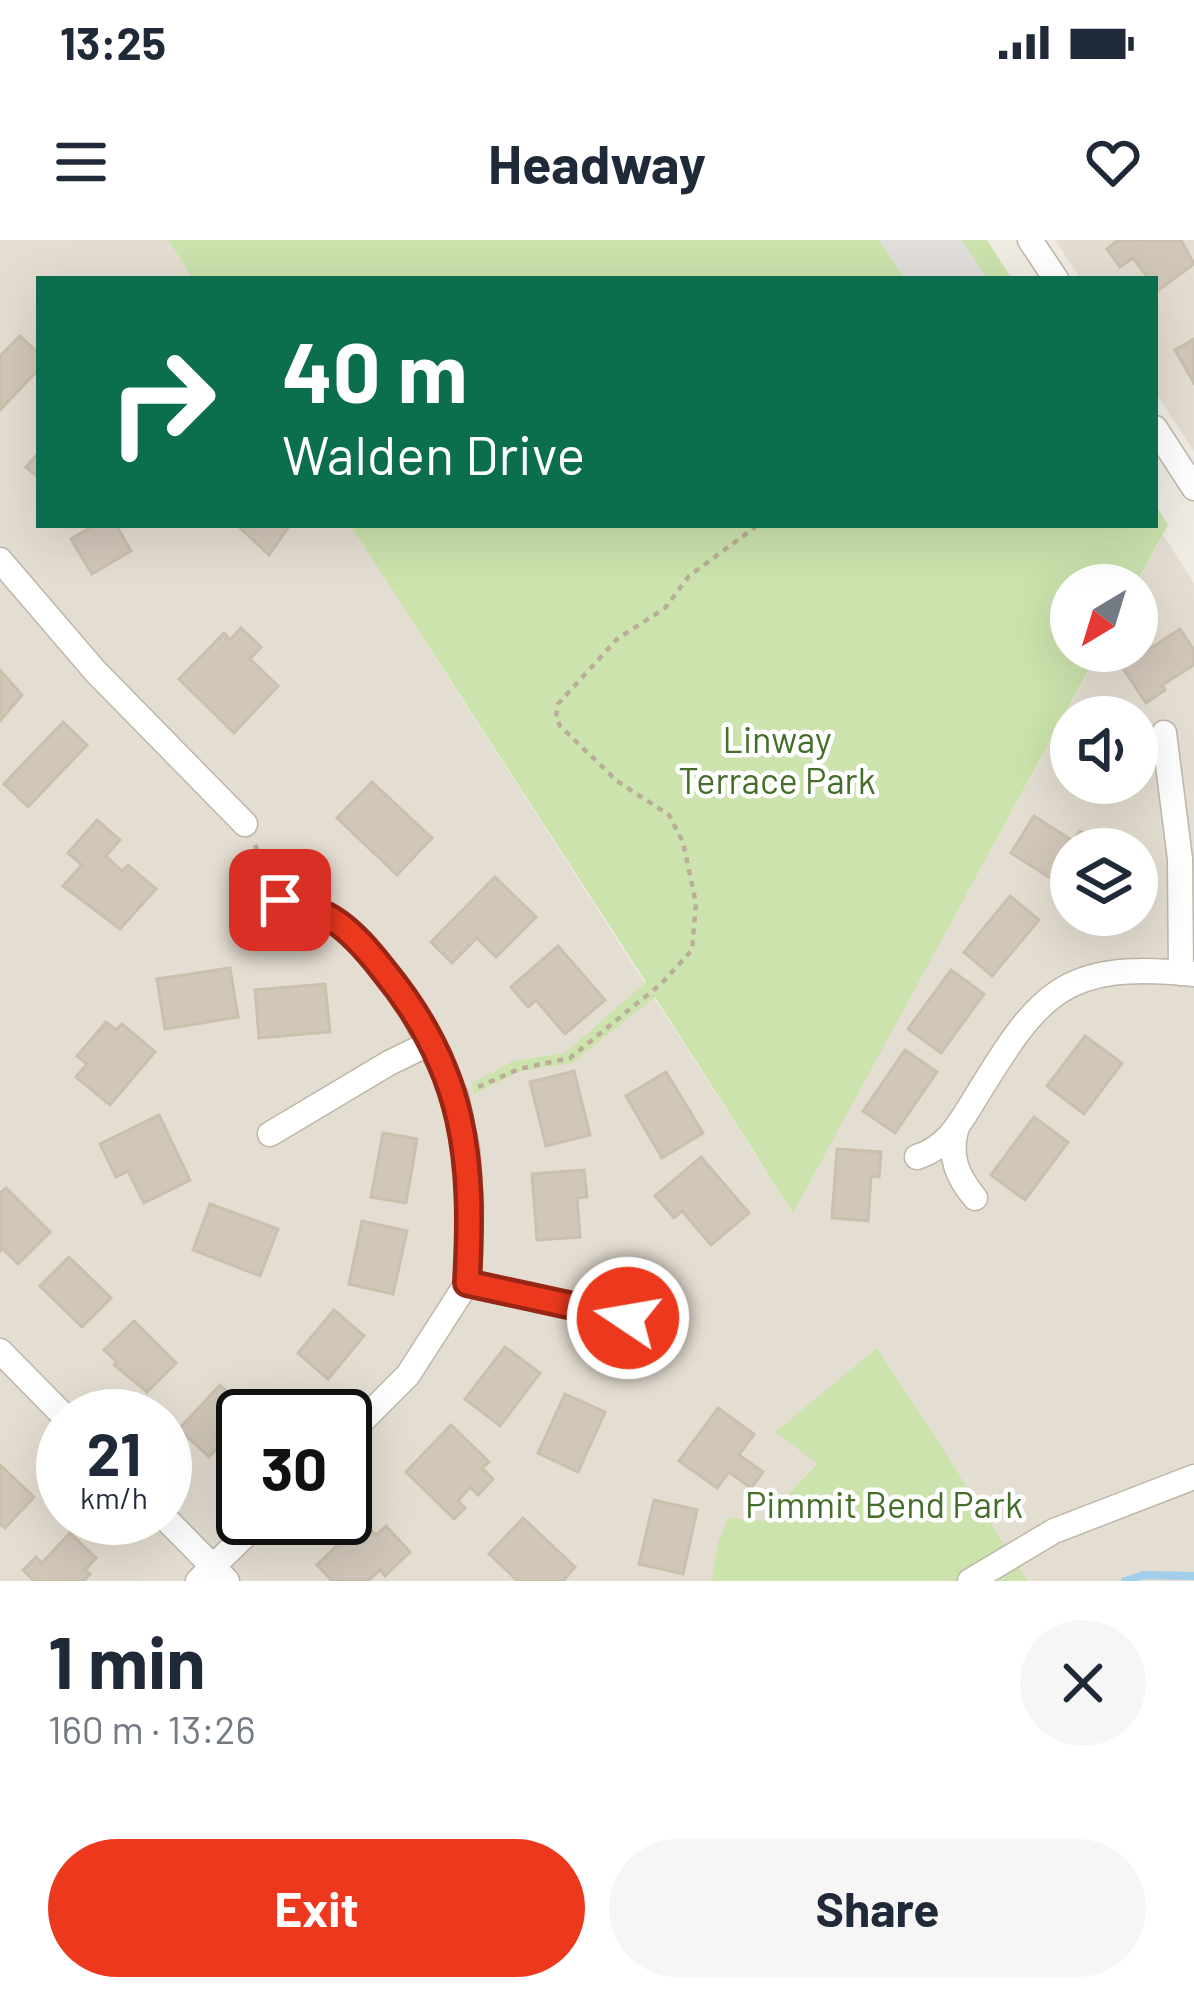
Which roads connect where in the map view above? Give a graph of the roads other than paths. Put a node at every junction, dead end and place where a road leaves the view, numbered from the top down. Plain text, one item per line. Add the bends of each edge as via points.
1 (1030, 240) edge
2 (1054, 276) edge
3 (1158, 432) edge
4 (1191, 475) edge
5 (0, 560) edge
6 (1164, 734) dead end
7 (245, 824) dead end
8 (280, 900) road end
9 (1187, 973) edge
10 (430, 1043) junction
11 (957, 1128) junction
12 (270, 1134) dead end
13 (916, 1157) dead end
14 (975, 1198) dead end
15 (467, 1283) junction
16 (628, 1318) dead end
17 (0, 1351) edge
18 (37, 1389) edge
19 (372, 1411) edge
20 (1194, 1477) edge
21 (187, 1545) edge
22 (239, 1545) edge
23 (212, 1576) edge
24 (970, 1581) edge

1 - 2 street
3 - 4 street
5 - 7 street
6 - 9 street
8 - 10 street via 332,919 369,952
9 - 11 street via 1125,970 1053,995 1018,1027
10 - 12 street
10 - 15 street via 456,1096 467,1150
11 - 13 street
11 - 14 street via 954,1165
15 - 16 street
15 - 19 street via 408,1375
17 - 18 street
20 - 24 street via 1054,1531
21 - 23 street
22 - 23 street

